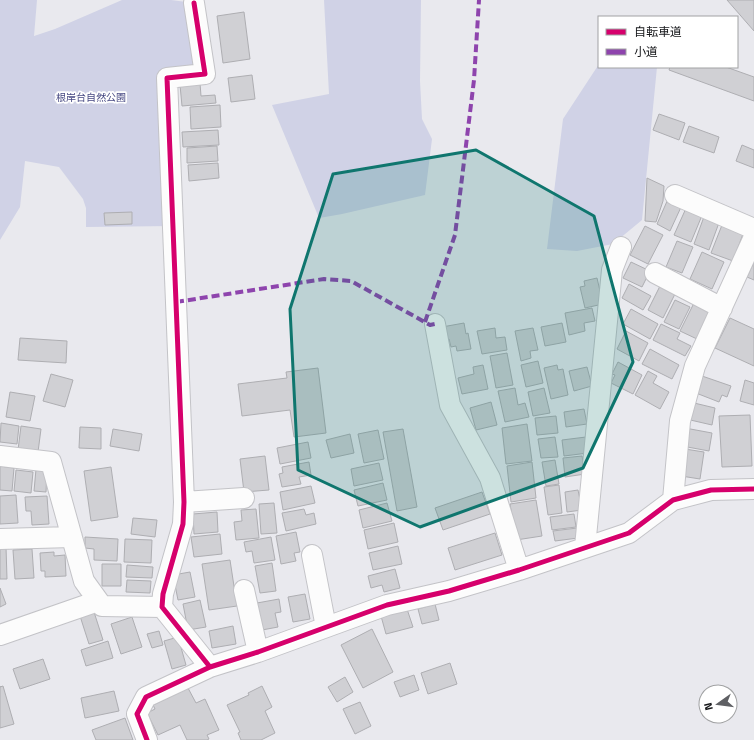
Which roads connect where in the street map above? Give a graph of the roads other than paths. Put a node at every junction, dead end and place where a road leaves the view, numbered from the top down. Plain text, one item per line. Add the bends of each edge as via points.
1 (194, 4) dead end
2 (675, 195) dead end
3 (754, 229) edge
4 (754, 237) edge
5 (621, 247) dead end
6 (655, 273) dead end
7 (722, 308) junction
8 (435, 324) dead end
9 (0, 456) edge
10 (754, 489) edge
11 (244, 498) dead end
12 (673, 500) junction
13 (184, 502) junction
14 (72, 537) junction
15 (0, 539) edge
16 (585, 547) junction
17 (312, 555) dead end
18 (519, 570) junction
19 (244, 590) dead end
20 (98, 600) junction
21 (162, 607) junction
22 (326, 627) junction
23 (0, 635) edge
24 (258, 652) junction
25 (210, 667) junction
26 (146, 740) edge

1 - 13 street via 205,74 167,78
2 - 3 street
4 - 7 street
5 - 16 street via 612,270
6 - 7 street
7 - 12 street via 695,366 680,421
8 - 18 street via 450,405 490,478
9 - 14 street via 51,462
10 - 12 street via 711,490
11 - 13 street
12 - 16 street via 629,533
13 - 21 street via 183,524 163,594
14 - 15 street
14 - 20 street via 84,580
16 - 18 street
17 - 22 street
18 - 22 street via 449,591 387,605
19 - 24 street
20 - 21 street via 102,606
20 - 23 street
21 - 25 street
22 - 24 street
24 - 25 street
25 - 26 street via 146,696 137,714

